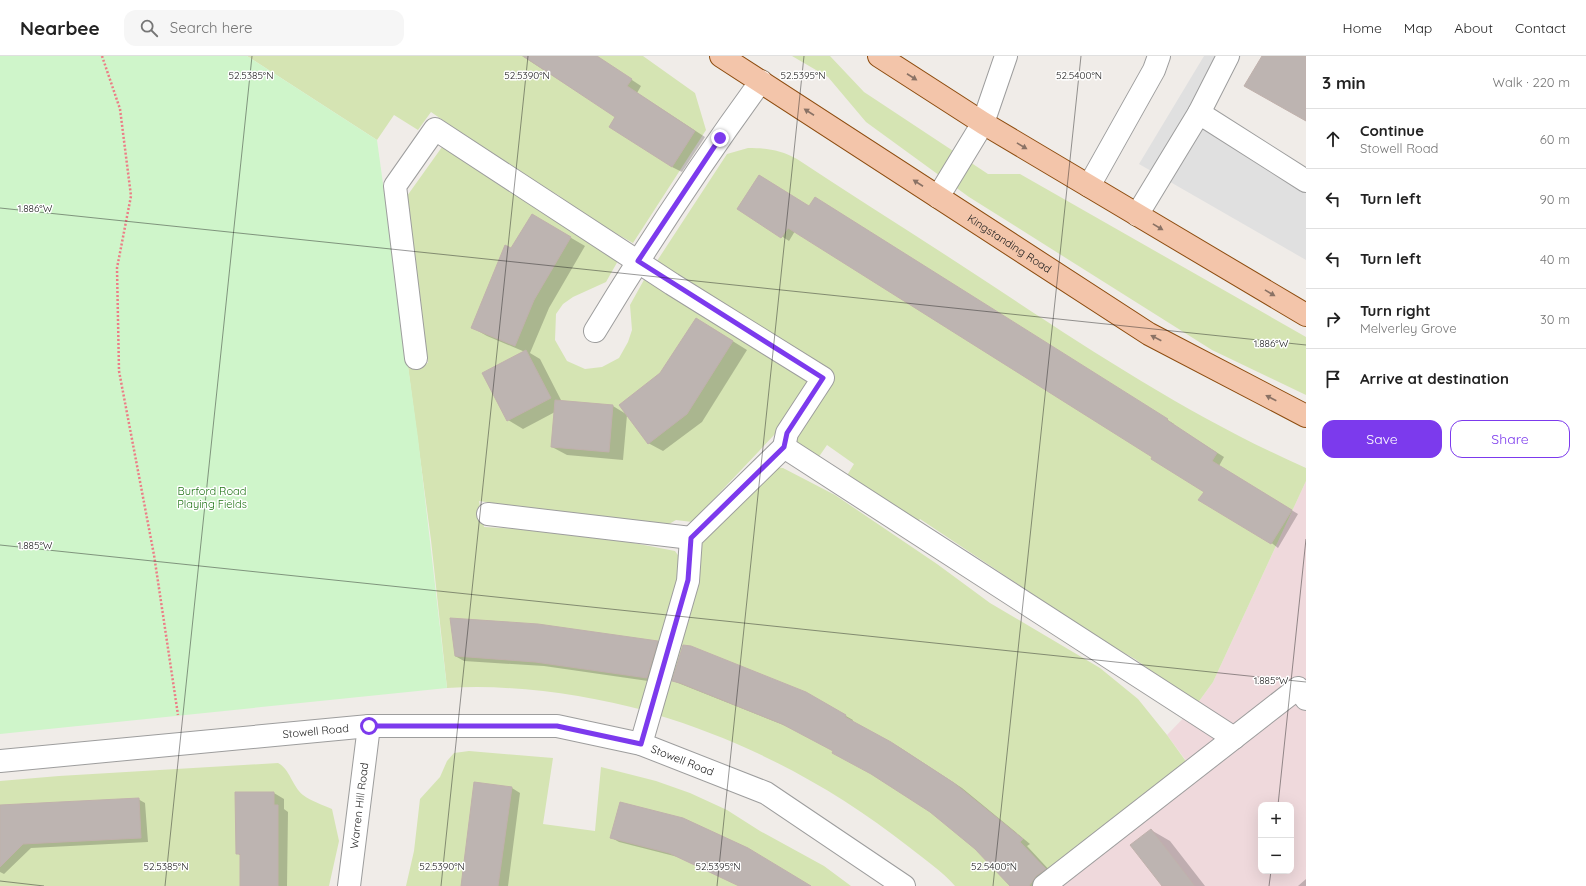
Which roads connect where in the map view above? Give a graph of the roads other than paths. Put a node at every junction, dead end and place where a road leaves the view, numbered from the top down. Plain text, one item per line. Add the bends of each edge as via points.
1 (879, 56) edge
2 (1006, 56) edge
3 (1159, 56) edge
4 (1228, 56) edge
5 (729, 58) edge
6 (761, 81) junction
7 (1199, 114) junction
8 (984, 123) junction
9 (1306, 181) edge
10 (1089, 186) junction
11 (938, 196) junction
12 (1137, 215) junction
13 (638, 261) junction
14 (1306, 315) edge
15 (595, 331) dead end
16 (416, 358) dead end
17 (1306, 416) edge
18 (784, 447) junction
19 (488, 514) dead end
20 (691, 538) junction
21 (1306, 699) edge
22 (369, 726) junction
23 (1234, 738) junction
24 (641, 744) junction
25 (0, 761) edge
26 (349, 886) edge
27 (904, 886) edge
28 (1044, 886) edge

1 -> 8 main road
2 - 8 street
3 - 10 street via 1154,70
4 - 7 street
5 - 6 main road, Kingstanding Road
11 -> 6 main road, Kingstanding Road
6 - 13 street
7 - 9 street
7 - 12 street
8 -> 10 main road
8 - 11 street
10 - 12 main road
17 -> 11 main road, Kingstanding Road via 1148,334
12 -> 14 main road
13 - 15 street
13 - 16 street via 435,129 395,186
13 - 18 street via 823,378 787,433
18 - 20 street
18 - 23 street
19 - 20 street
20 - 24 street via 688,580
21 - 23 street via 1298,688
22 - 24 street, Stowell Road via 557,726
22 - 25 street, Stowell Road
22 - 26 street, Warren Hill Road
23 - 28 street
24 - 27 street, Stowell Road via 766,793

